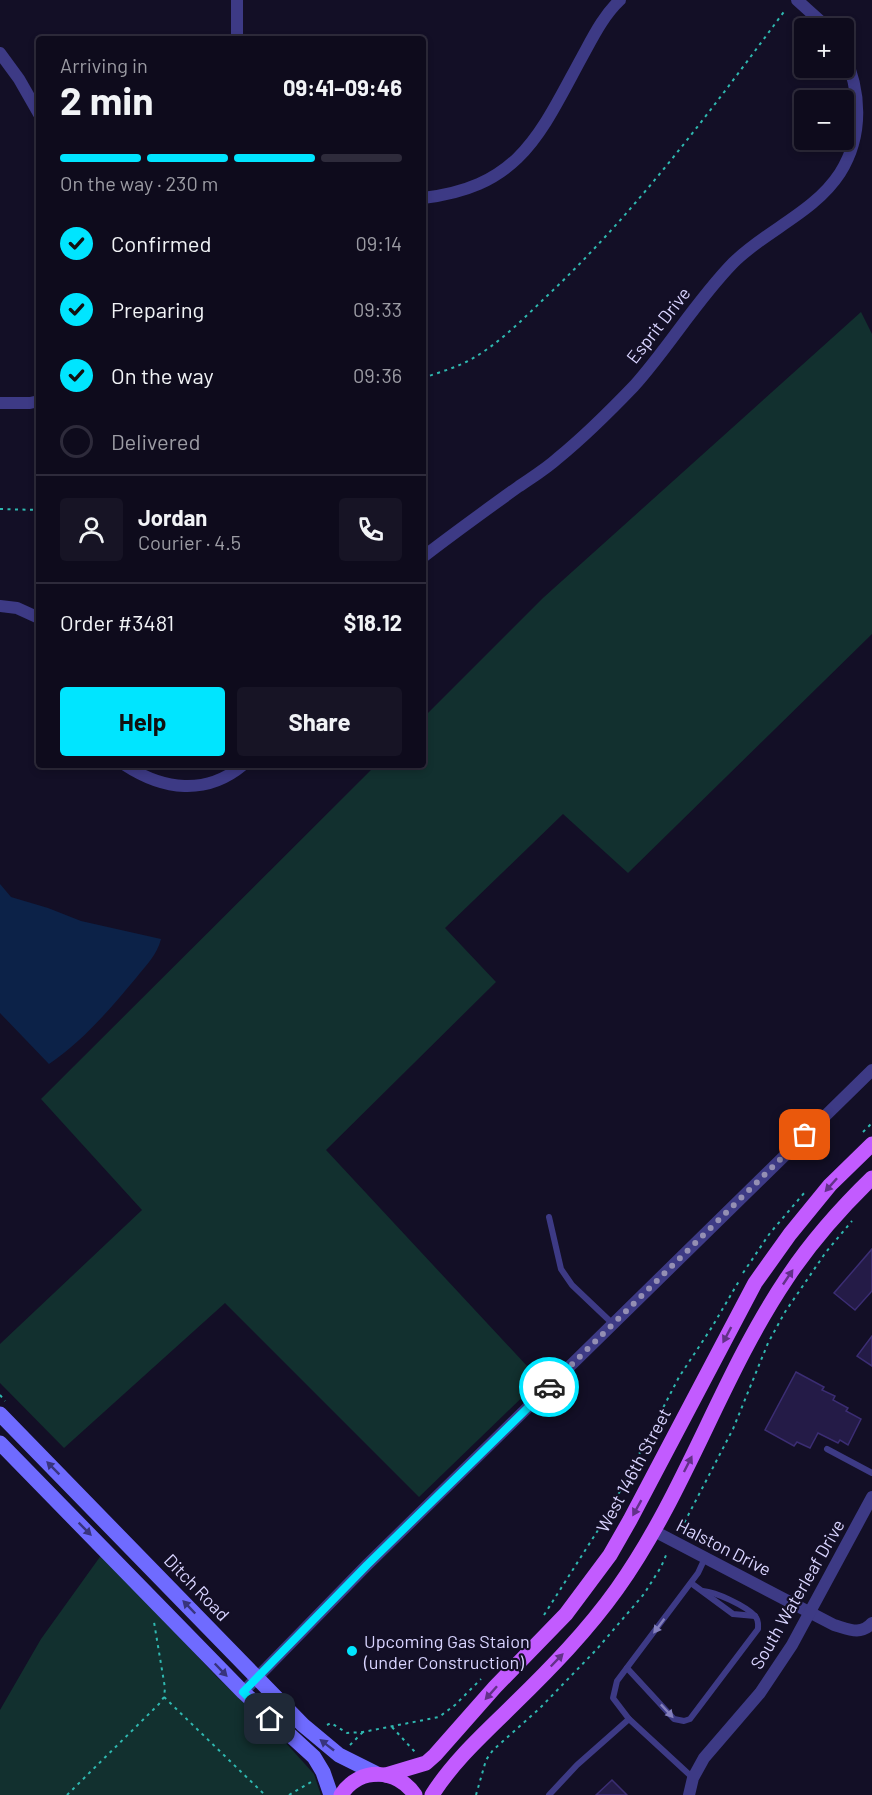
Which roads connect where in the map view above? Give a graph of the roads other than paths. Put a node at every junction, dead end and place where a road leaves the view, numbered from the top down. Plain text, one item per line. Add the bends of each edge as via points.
1 (237, 0) edge
2 (620, 0) edge
3 (797, 0) edge
4 (817, 18) edge
5 (237, 36) edge
6 (0, 53) edge
7 (853, 78) edge
8 (36, 109) edge
9 (426, 197) edge
10 (36, 401) edge
11 (0, 403) edge
12 (426, 555) edge
13 (0, 606) edge
14 (36, 617) edge
15 (130, 768) edge
16 (240, 768) edge
17 (872, 1070) edge
18 (872, 1144) edge
19 (872, 1178) edge
20 (549, 1217) dead end
21 (613, 1324) junction
22 (0, 1414) edge
23 (0, 1443) edge
24 (827, 1449) dead end
25 (872, 1473) edge
26 (872, 1497) edge
27 (654, 1531) junction
28 (705, 1558) junction
29 (691, 1583) junction
30 (703, 1591) junction
31 (810, 1612) junction
32 (756, 1616) junction
33 (872, 1623) edge
34 (627, 1668) junction
35 (257, 1679) junction
36 (243, 1692) junction
37 (629, 1719) junction
38 (382, 1774) junction
39 (693, 1778) junction
40 (330, 1795) edge
41 (340, 1795) edge
42 (415, 1795) edge
43 (432, 1795) edge
44 (549, 1795) edge
45 (689, 1795) edge

1 - 5 street
2 - 9 street via 600,25 542,132 528,150 481,183
3 - 4 street
6 - 8 street
7 - 12 street, Esprit Drive via 858,107 850,152 840,173 822,194 735,261 634,386 566,452
10 - 11 street
13 - 14 street
15 - 16 street via 173,786 216,781
17 - 21 street
18 -> 38 main road, West 146th Street via 830,1185 755,1283 630,1520 579,1597 435,1755 418,1766
27 -> 19 main road via 787,1278 824,1228
20 - 21 lane via 561,1269
21 - 35 street via 367,1565
35 -> 22 street, Ditch Road
23 -> 36 street
24 - 25 lane
26 - 31 street, South Waterleaf Drive
27 - 28 street, Halston Drive
43 -> 27 main road via 457,1761 586,1629
28 - 29 lane
28 - 31 street, Halston Drive
29 - 30 lane
29 -> 34 lane
30 - 32 lane via 711,1591
30 - 32 lane via 733,1614
31 - 33 street, Halston Drive via 855,1632
31 - 39 street, South Waterleaf Drive via 760,1693 704,1758
34 -> 32 lane via 674,1719 690,1719 758,1629
34 - 37 lane via 617,1681 613,1698
35 - 36 street
38 -> 35 street, Ditch Road via 339,1755
36 - 40 street via 314,1757
37 - 39 lane
37 - 44 lane
38 - 41 main road, West 146th Street via 358,1778
38 - 42 main road via 406,1783
39 - 45 street, South Waterleaf Drive

